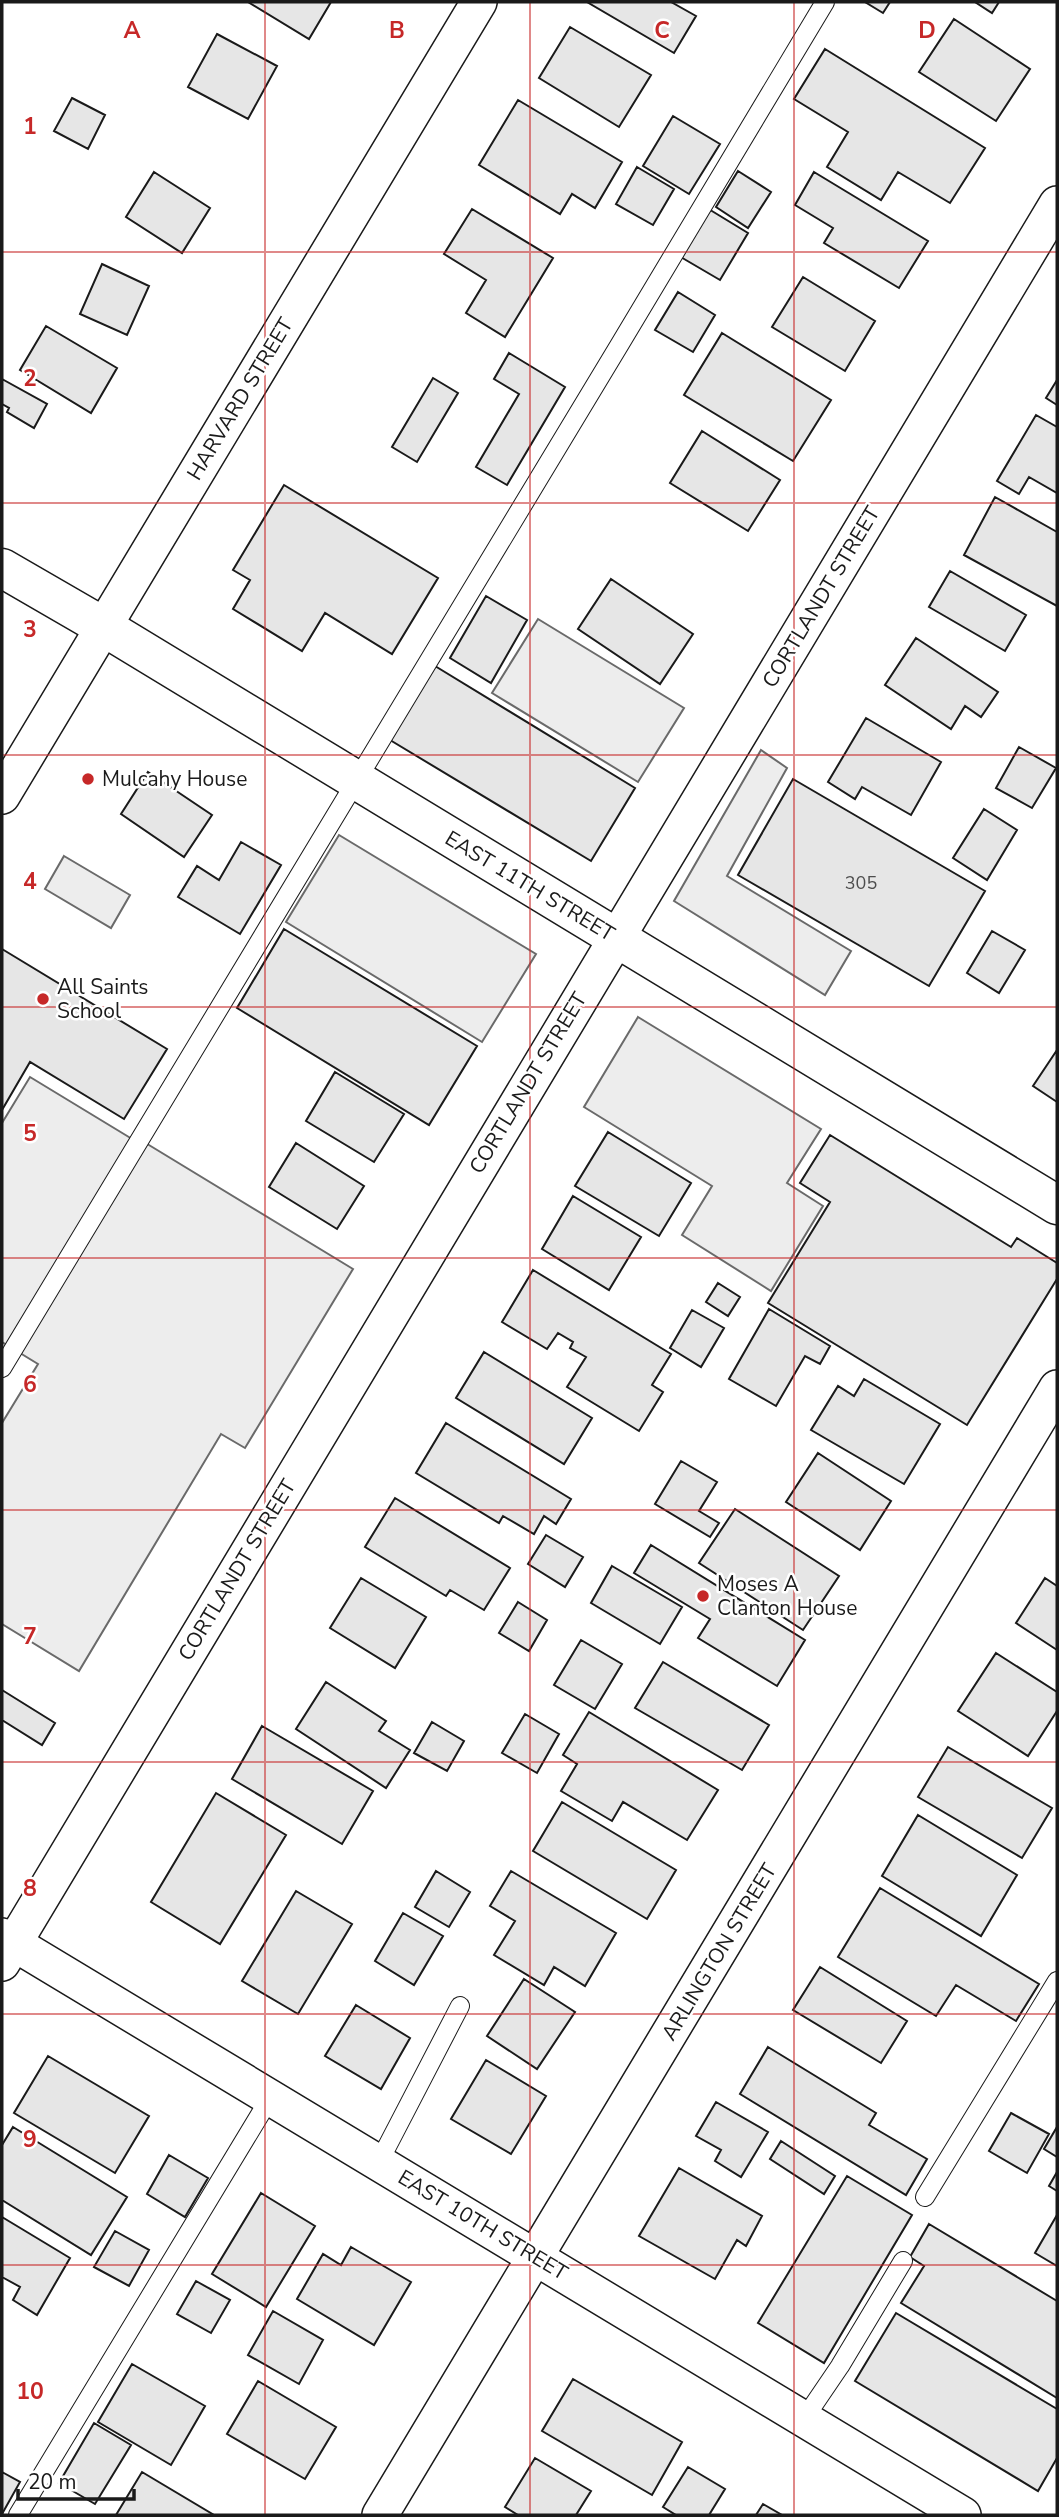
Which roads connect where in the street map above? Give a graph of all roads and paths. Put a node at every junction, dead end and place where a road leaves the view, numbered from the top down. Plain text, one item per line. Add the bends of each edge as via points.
1 (479, 2) edge
2 (825, 2) edge
3 (1057, 205) edge
4 (2, 568) edge
5 (104, 627) junction
6 (358, 781) junction
7 (2, 796) edge
8 (616, 938) junction
9 (1057, 1205) edge
10 (2, 1368) edge
11 (1057, 1388) edge
12 (6, 1948) edge
13 (1057, 1981) edge
14 (460, 2006) dead end
15 (270, 2098) junction
16 (379, 2162) junction
17 (925, 2197) dead end
18 (536, 2256) junction
19 (903, 2261) dead end
20 (804, 2419) junction
21 (18, 2515) edge
22 (380, 2515) edge
23 (964, 2515) edge

1 - 5 street, HARVARD STREET
2 - 6 lane
3 - 8 street, CORTLANDT STREET
4 - 5 main road, EAST 11TH STREET
5 - 6 main road, EAST 11TH STREET
5 - 7 street, HARVARD STREET
6 - 8 main road, EAST 11TH STREET
6 - 10 lane
8 - 9 main road, EAST 11TH STREET
8 - 12 street, CORTLANDT STREET
11 - 18 street, ARLINGTON STREET
12 - 15 street, EAST 10TH STREET
13 - 17 lane
14 - 16 lane
15 - 16 street, EAST 10TH STREET
15 - 21 lane
16 - 18 street, EAST 10TH STREET
18 - 20 street, EAST 10TH STREET
18 - 22 street, ARLINGTON STREET
19 - 20 lane
20 - 23 street, EAST 10TH STREET

